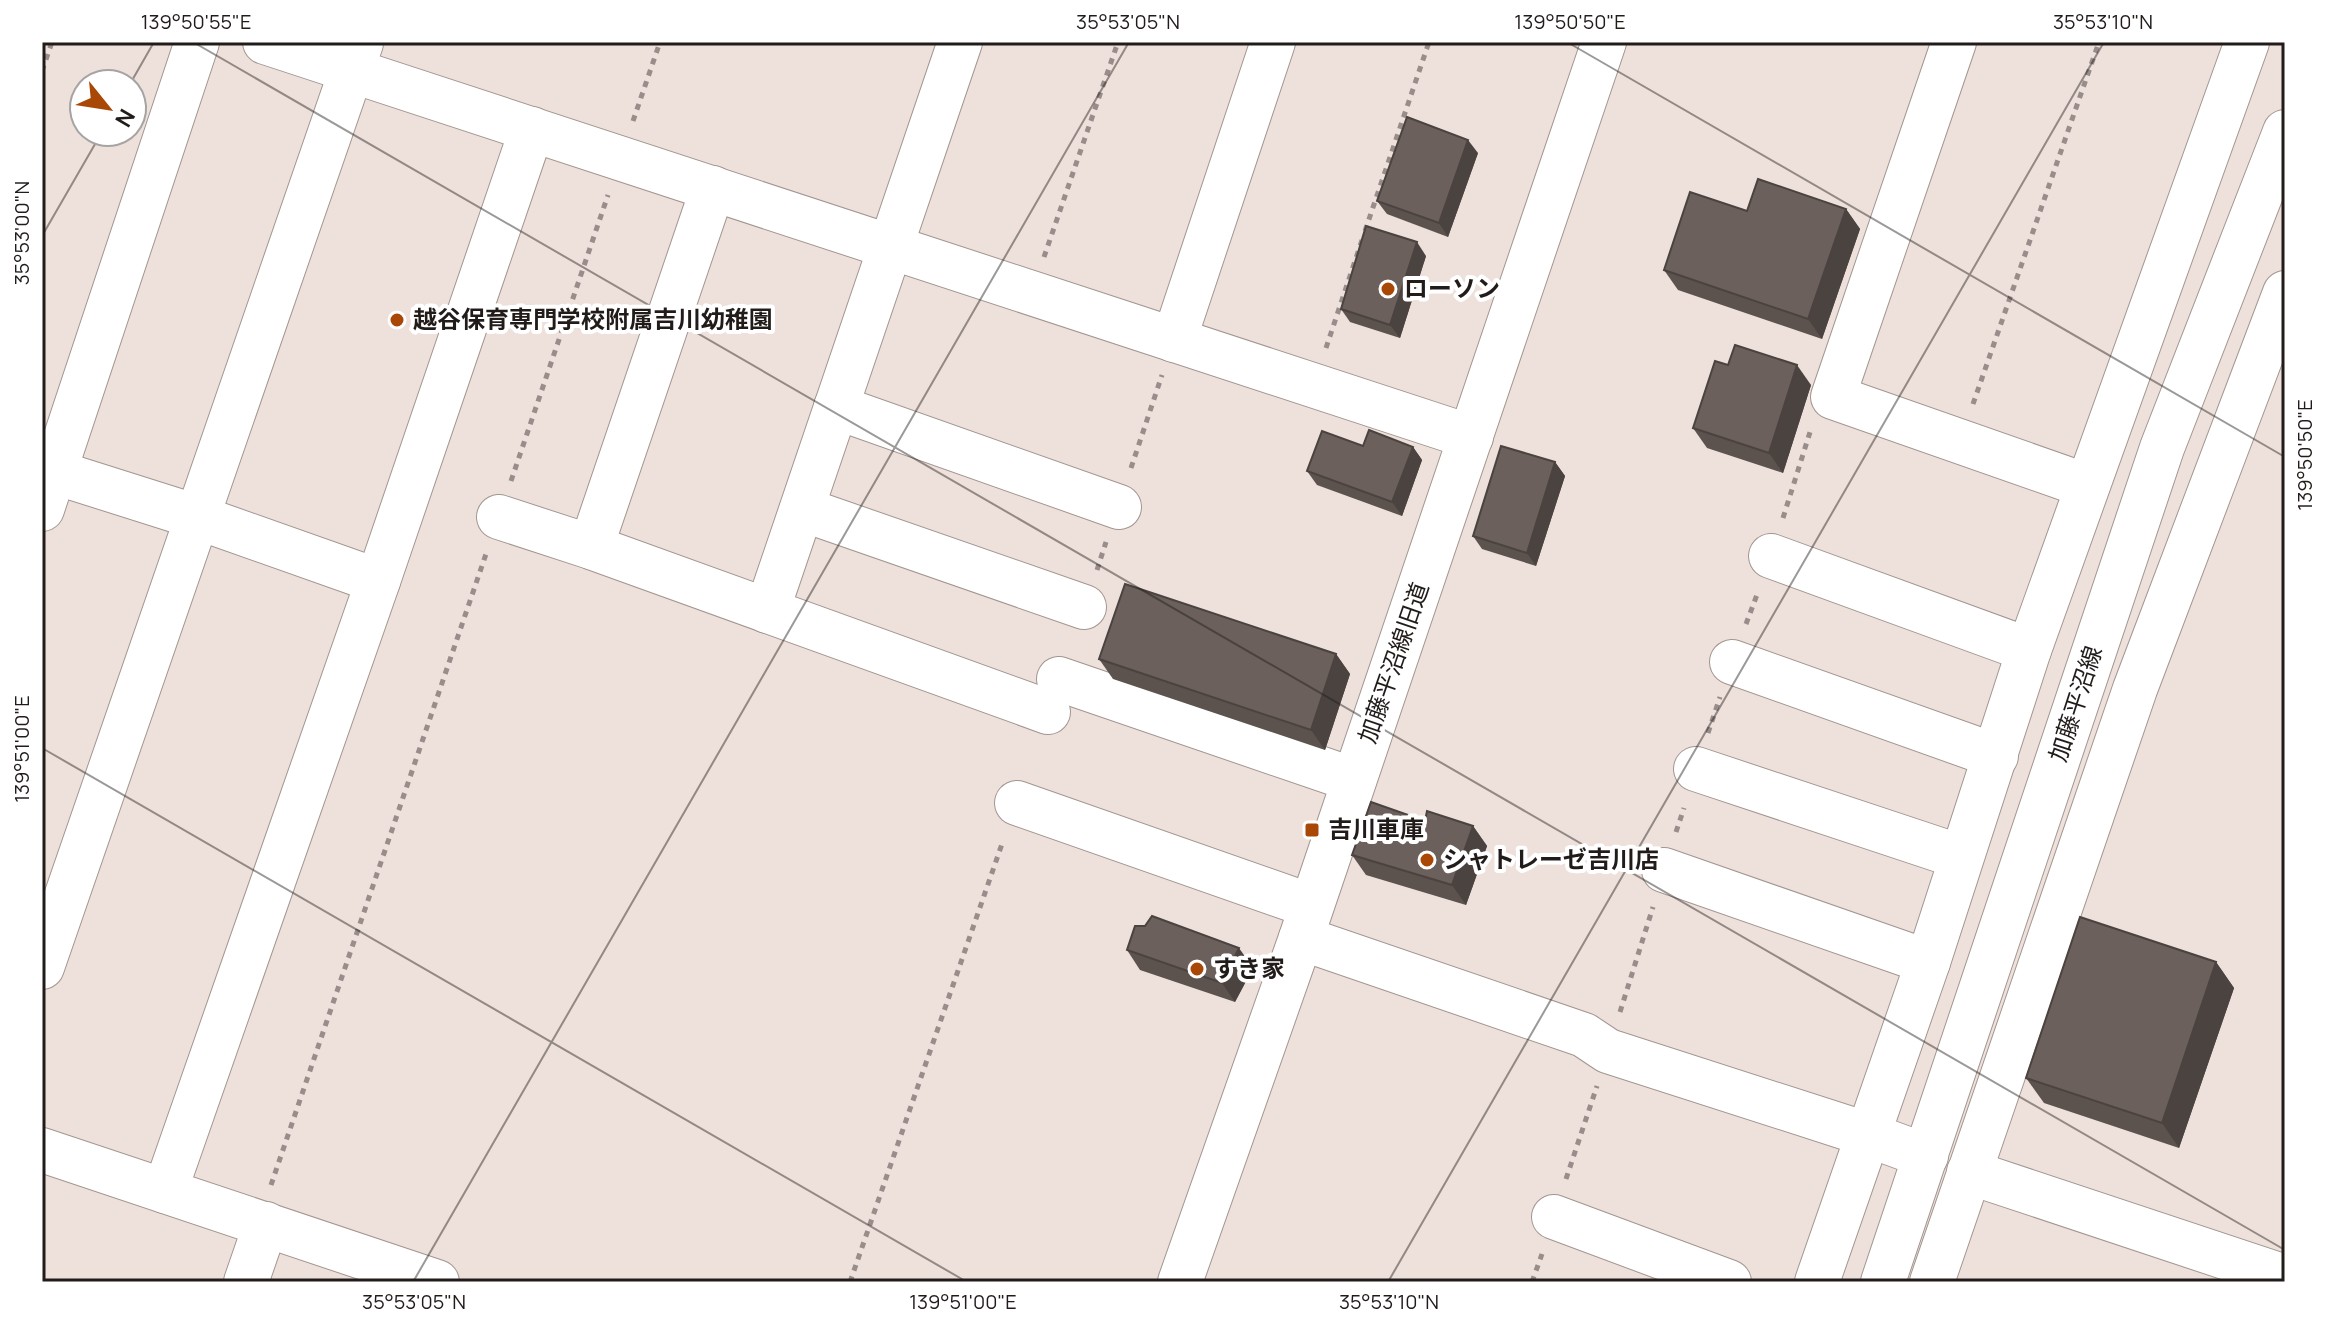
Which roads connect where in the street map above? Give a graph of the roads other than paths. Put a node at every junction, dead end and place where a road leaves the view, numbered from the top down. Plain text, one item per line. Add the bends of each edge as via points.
1 (197, 42) edge
2 (265, 42) edge
3 (960, 42) edge
4 (1273, 42) edge
5 (1604, 42) edge
6 (1954, 42) edge
7 (2247, 42) edge
8 (357, 56) edge
9 (532, 129) junction
10 (2285, 132) edge
11 (713, 188) junction
12 (889, 246) junction
13 (2285, 293) edge
14 (1174, 340) junction
15 (836, 407) junction
16 (1471, 437) junction
17 (46, 483) edge
18 (2087, 486) junction
19 (1119, 507) dead end
20 (802, 509) junction
21 (197, 517) junction
22 (499, 517) road end
23 (591, 547) junction
24 (1771, 556) dead end
25 (378, 581) junction
26 (1084, 607) dead end
27 (767, 611) junction
28 (2028, 653) junction
29 (1732, 662) dead end
30 (2085, 677) junction
31 (1996, 756) junction
32 (1696, 769) dead end
33 (1354, 780) junction
34 (1017, 803) dead end
35 (1961, 857) junction
36 (1664, 870) dead end
37 (1306, 922) junction
38 (1928, 962) junction
39 (42, 967) edge
40 (1869, 1135) junction
41 (42, 1150) edge
42 (1926, 1156) junction
43 (1969, 1172) junction
44 (165, 1191) junction
45 (1554, 1217) dead end
46 (266, 1224) junction
47 (2285, 1277) edge
48 (246, 1282) edge
49 (437, 1282) edge
50 (1180, 1282) edge
51 (1729, 1282) edge
52 (1817, 1282) edge
53 (1883, 1282) edge
54 (1932, 1282) edge

1 - 17 street
2 - 8 street
3 - 12 street
4 - 14 street
5 - 16 street, 加藤平沼線旧道
6 - 18 street via 1833,397
7 - 18 street
8 - 9 street
8 - 21 street
9 - 11 street
9 - 25 street
10 - 30 street, 加藤平沼線 via 2162,448
11 - 12 street
11 - 23 street
12 - 14 street
12 - 15 street
13 - 43 street, 加藤平沼線 via 2135,689
14 - 16 street
15 - 19 street
15 - 20 street
16 - 33 street, 加藤平沼線旧道
17 - 21 street
18 - 28 street
20 - 26 street
20 - 27 street
21 - 25 street
21 - 39 street
22 - 23 street
23 - 27 street
24 - 28 street
25 - 44 street
27 - 33 street
28 - 30 street
28 - 31 street
29 - 31 street
30 - 42 street, 加藤平沼線
31 - 35 street
32 - 35 street
33 - 37 street, 加藤平沼線旧道
34 - 37 street
35 - 38 street
36 - 38 street
37 - 40 street via 1584,1035 1608,1051
37 - 50 street, 加藤平沼線旧道
38 - 40 street
40 - 42 street
40 - 52 street
41 - 44 street
42 - 53 street, 加藤平沼線
43 - 47 street
43 - 54 street, 加藤平沼線
44 - 46 street
45 - 51 street
46 - 48 street
46 - 49 street

